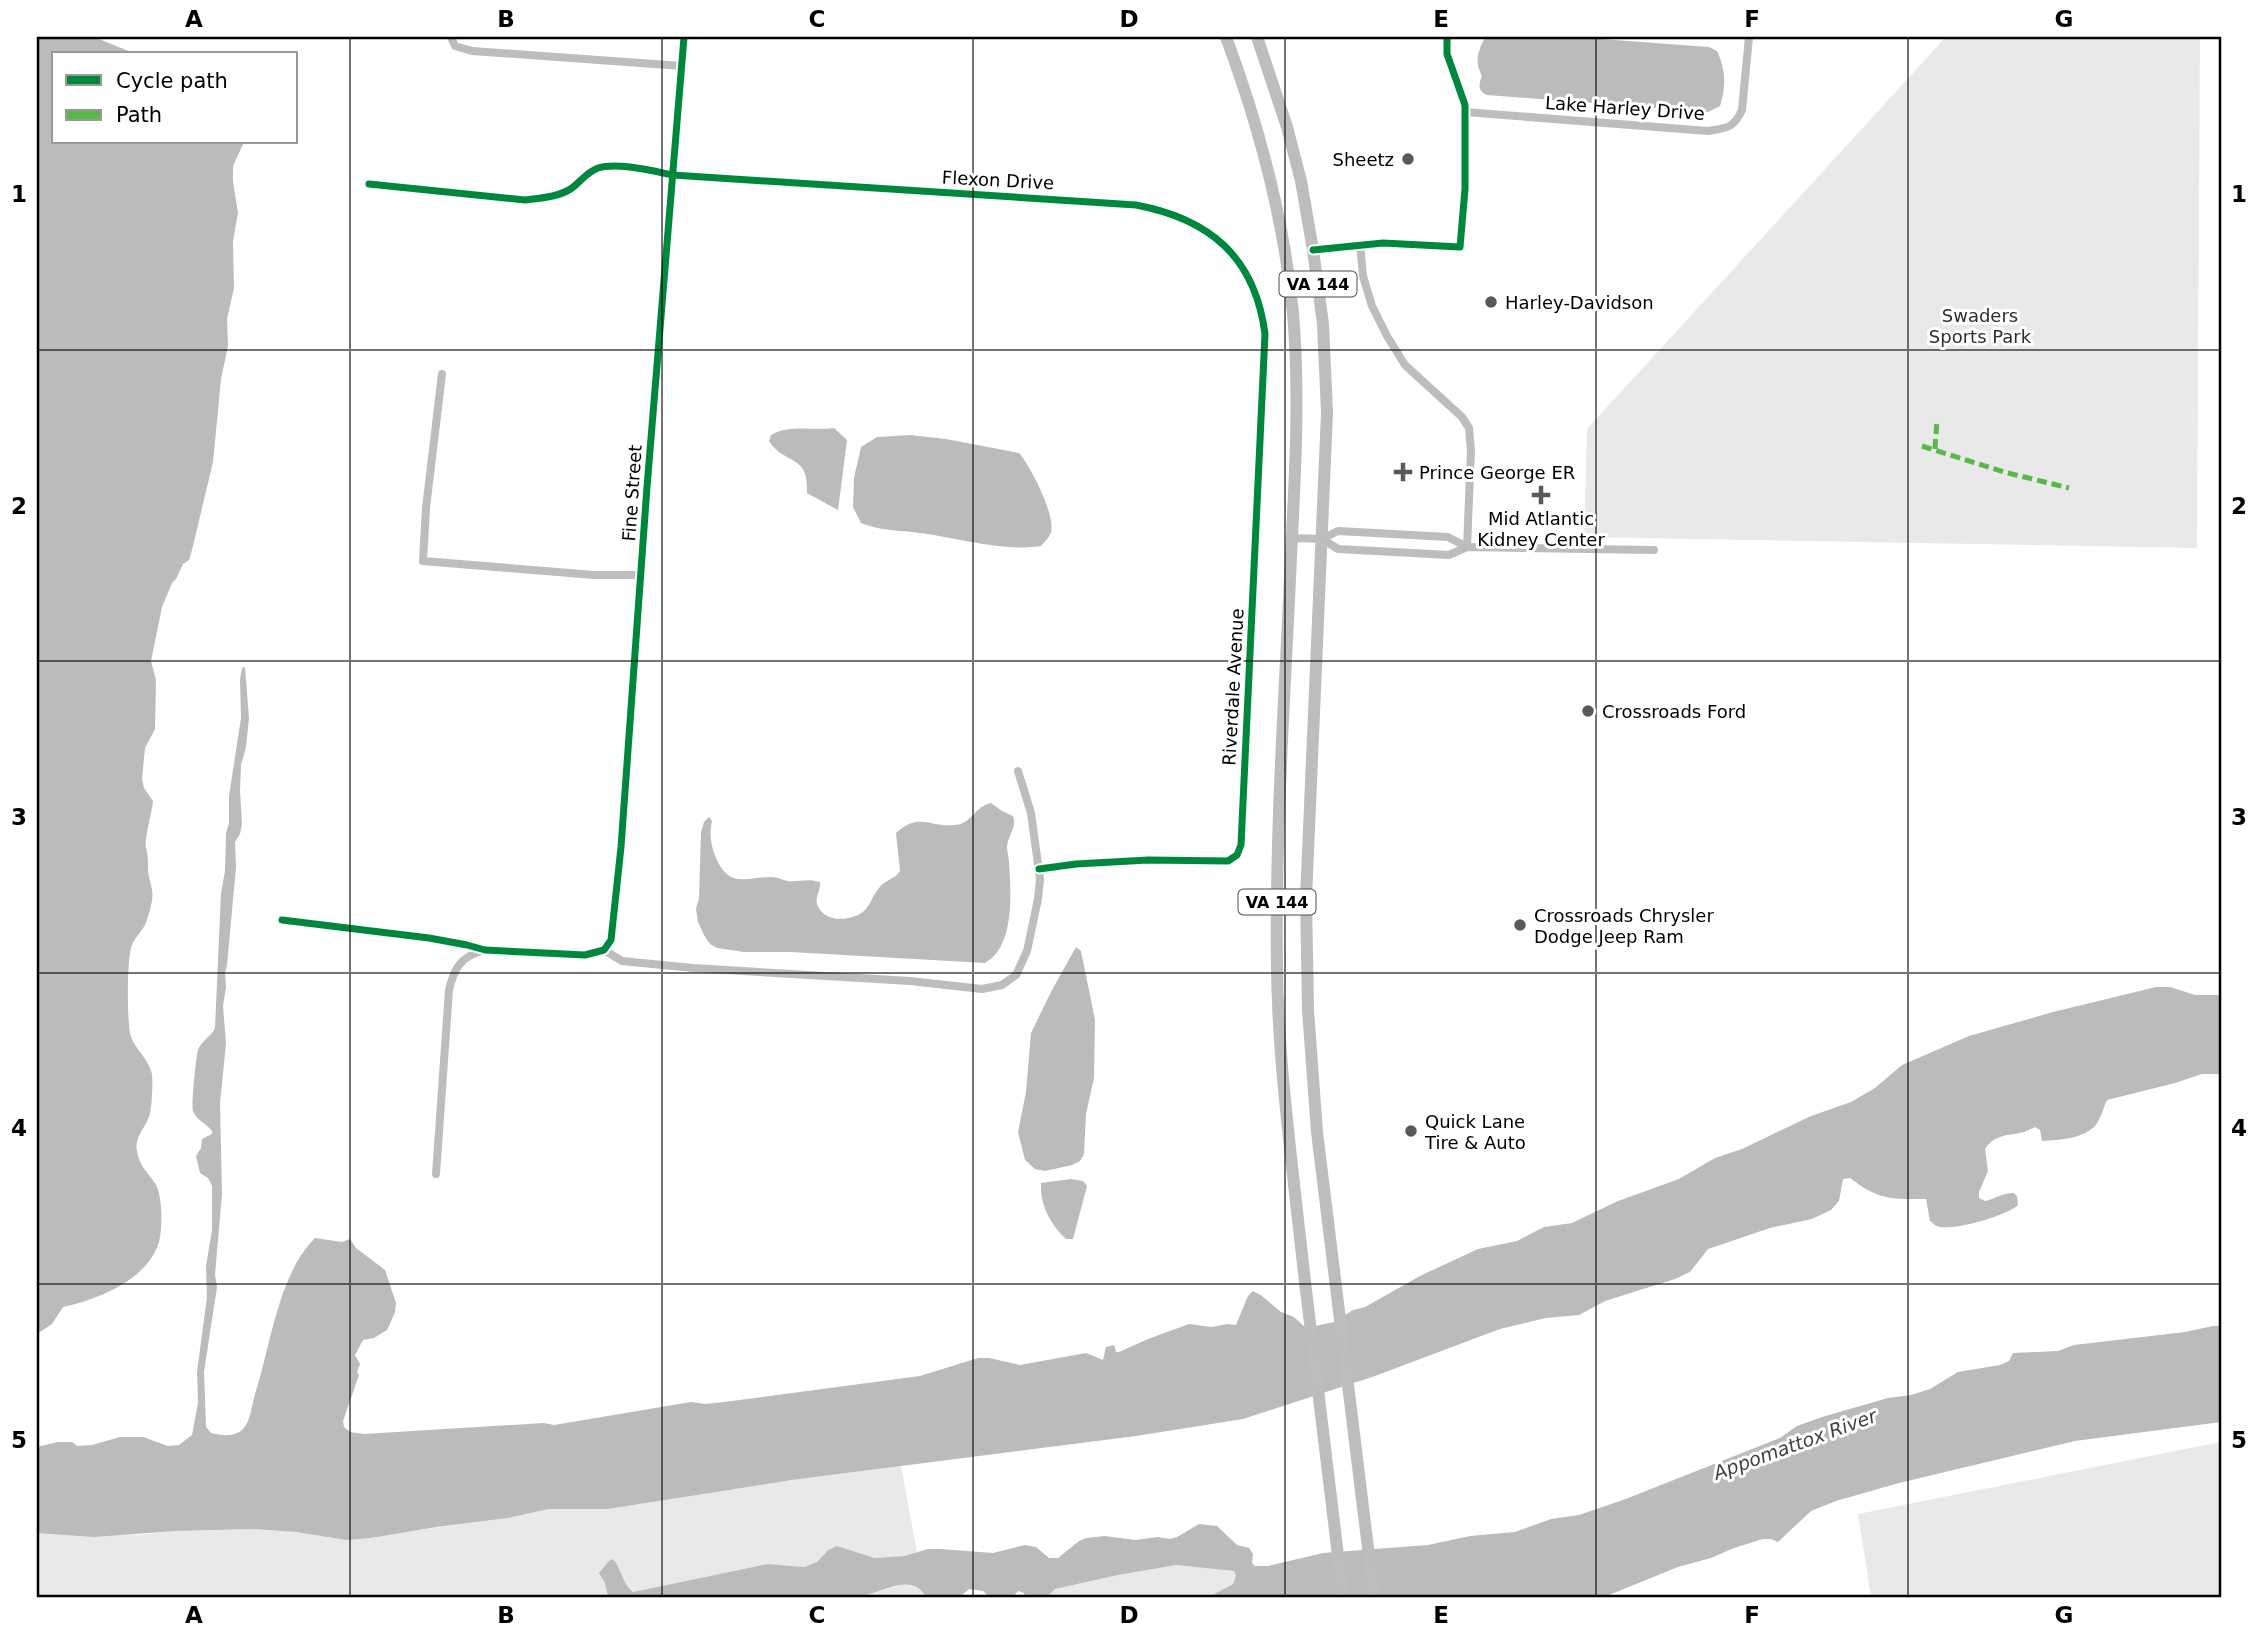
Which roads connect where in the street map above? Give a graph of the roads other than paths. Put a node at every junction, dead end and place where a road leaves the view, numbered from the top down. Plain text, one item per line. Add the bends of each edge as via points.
1 (451, 37) edge
2 (684, 37) edge
3 (1226, 37) edge
4 (1257, 37) edge
5 (1447, 37) edge
6 (1749, 37) edge
7 (682, 66) junction
8 (1465, 112) junction
9 (673, 175) junction
10 (369, 184) dead end
11 (1360, 244) junction
12 (1313, 250) junction
13 (1263, 320) joint
14 (442, 374) dead end
15 (1292, 538) junction
16 (1322, 539) junction
17 (1467, 547) junction
18 (1654, 550) dead end
19 (641, 575) junction
20 (1018, 771) dead end
21 (1040, 869) junction
22 (282, 920) dead end
23 (485, 950) junction
24 (604, 950) junction
25 (436, 1174) dead end
26 (1343, 1597) edge
27 (1374, 1597) edge

1 - 7 street via 455,46 472,51
2 - 7 street, Fine Street
3 - 15 main road, VA 144 via 1270,178 1288,277 1297,411
4 - 12 main road, VA 144 via 1287,127
5 - 8 street via 1447,54
6 - 8 street, Lake Harley Drive via 1742,110 1726,129
7 - 9 street, Fine Street
8 - 11 street via 1460,247
9 - 10 street, Flexon Drive via 608,166 591,171 558,195 525,200
9 - 13 street, Flexon Drive via 1161,210 1193,222 1223,244 1244,270
9 - 19 street, Fine Street
11 - 12 street
11 - 17 street via 1363,276 1387,336 1405,365 1469,428
12 - 16 main road, VA 144 via 1326,369
13 - 21 street, Riverdale Avenue via 1263,421 1239,852 1228,861 1148,860
14 - 19 street via 423,561
15 - 16 street
15 - 26 main road, VA 144 via 1277,970 1283,1079
16 - 17 street via 1338,531 1367,532 1448,537
16 - 17 street via 1338,549 1449,555
16 - 27 main road, VA 144 via 1306,950 1313,1089
17 - 18 street
19 - 24 street, Fine Street via 616,903 611,940
20 - 21 street
21 - 24 street via 1023,963 1011,979 992,988 692,968 622,961
22 - 23 street via 429,938
23 - 24 street via 585,955
23 - 25 street via 463,958 451,982

